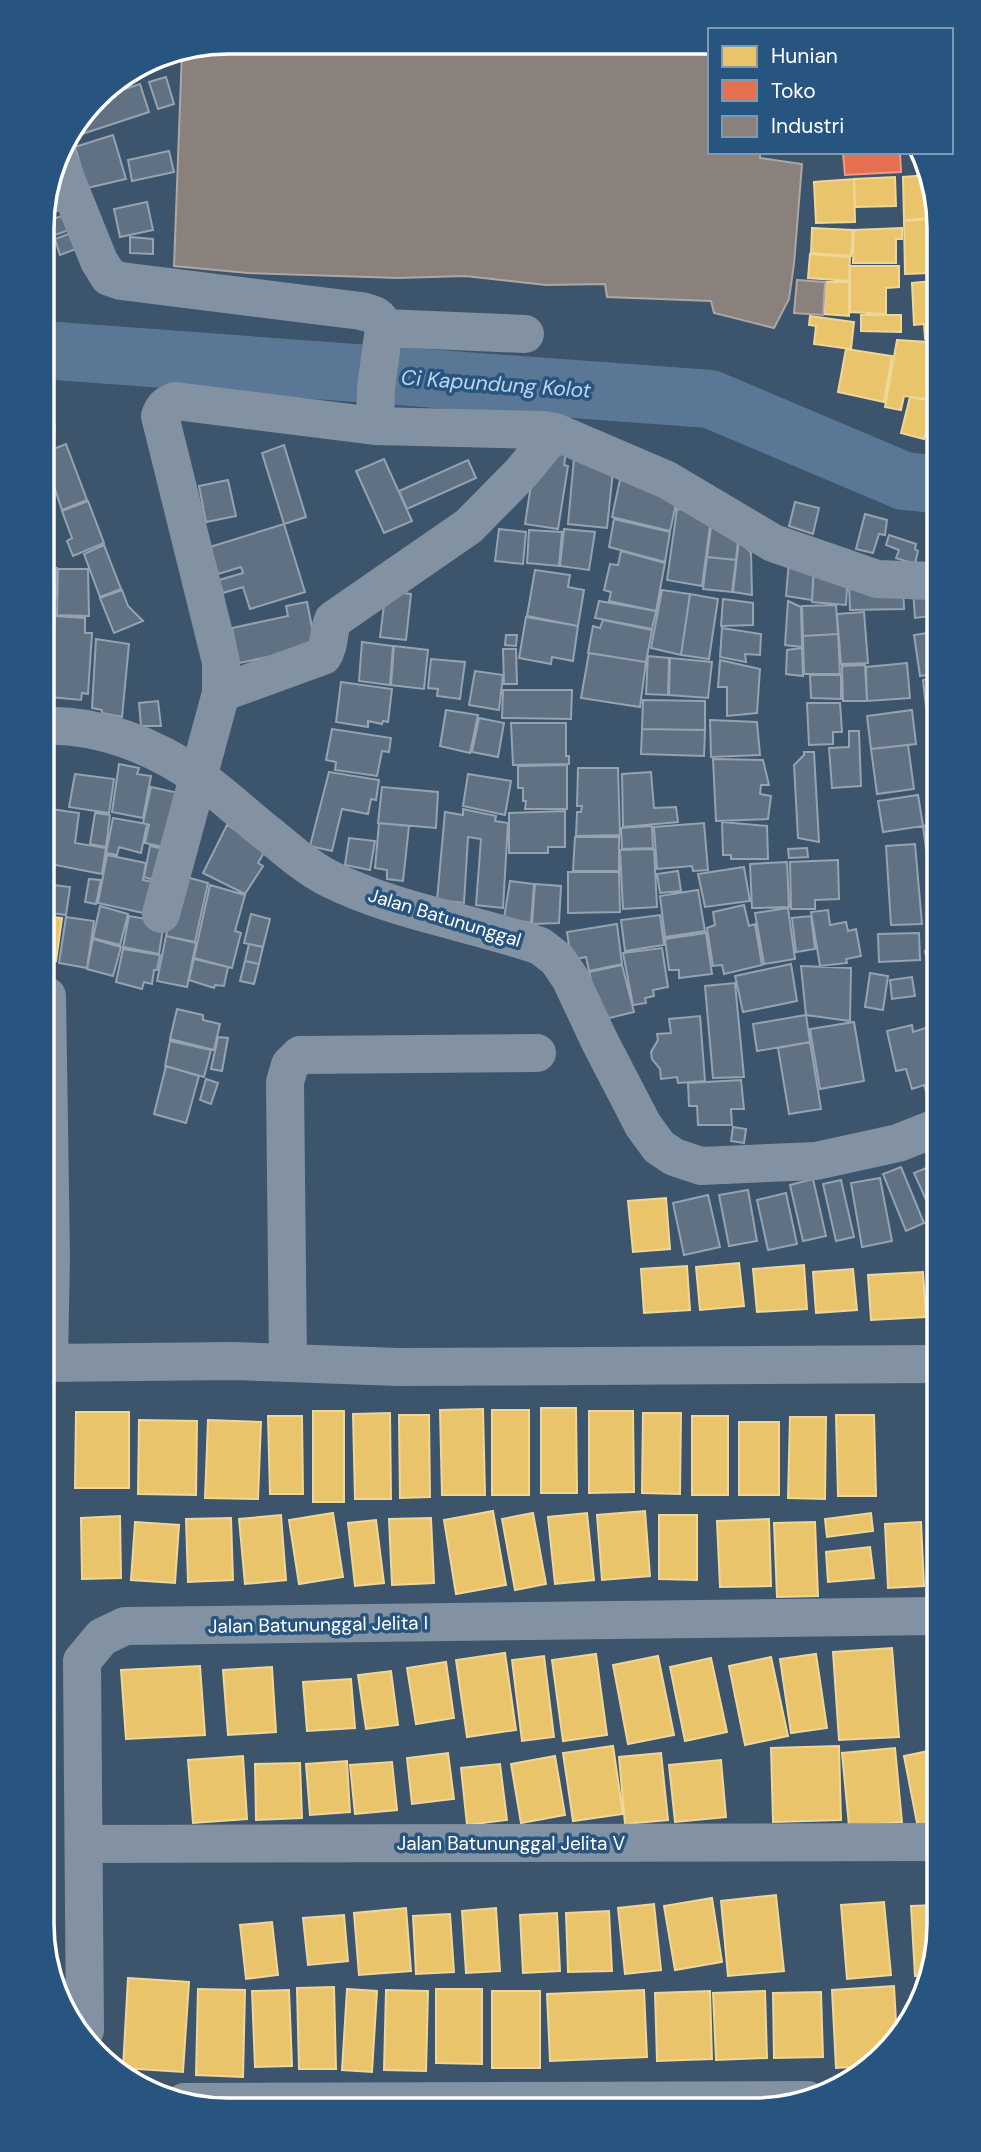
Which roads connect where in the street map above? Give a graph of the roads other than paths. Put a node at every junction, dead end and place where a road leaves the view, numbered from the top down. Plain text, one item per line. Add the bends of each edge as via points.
1 (64, 173) edge
2 (526, 334) dead end
3 (383, 336) junction
4 (376, 407) junction
5 (536, 431) junction
6 (927, 581) edge
7 (221, 693) junction
8 (55, 726) edge
9 (198, 776) junction
10 (161, 914) dead end
11 (537, 1054) dead end
12 (926, 1132) edge
13 (54, 1363) edge
14 (288, 1363) junction
15 (926, 1364) edge
16 (926, 1616) edge
17 (926, 1842) edge
18 (84, 1844) junction
19 (85, 2021) edge

1 - 3 street via 109,277 361,311 381,319
2 - 3 street
3 - 4 street
4 - 5 street
4 - 7 street via 175,401 163,408 160,416 221,662
5 - 6 street via 667,480 773,543 877,579
5 - 7 street via 522,472 468,526 332,620 323,656
7 - 9 street
8 - 9 street, Jalan Batununggal via 111,734
9 - 10 street
9 - 12 street, Jalan Batununggal via 328,878 540,946 557,959 643,1125 659,1147 674,1157 701,1166 816,1161 898,1143
11 - 14 street via 300,1055 289,1065 285,1083
13 - 14 street
14 - 15 street via 398,1367
16 - 18 street, Jalan Batununggal Jelita I via 125,1626 102,1637 82,1661
17 - 18 street, Jalan Batununggal Jelita V
18 - 19 street, Jalan Batununggal Jelita I

